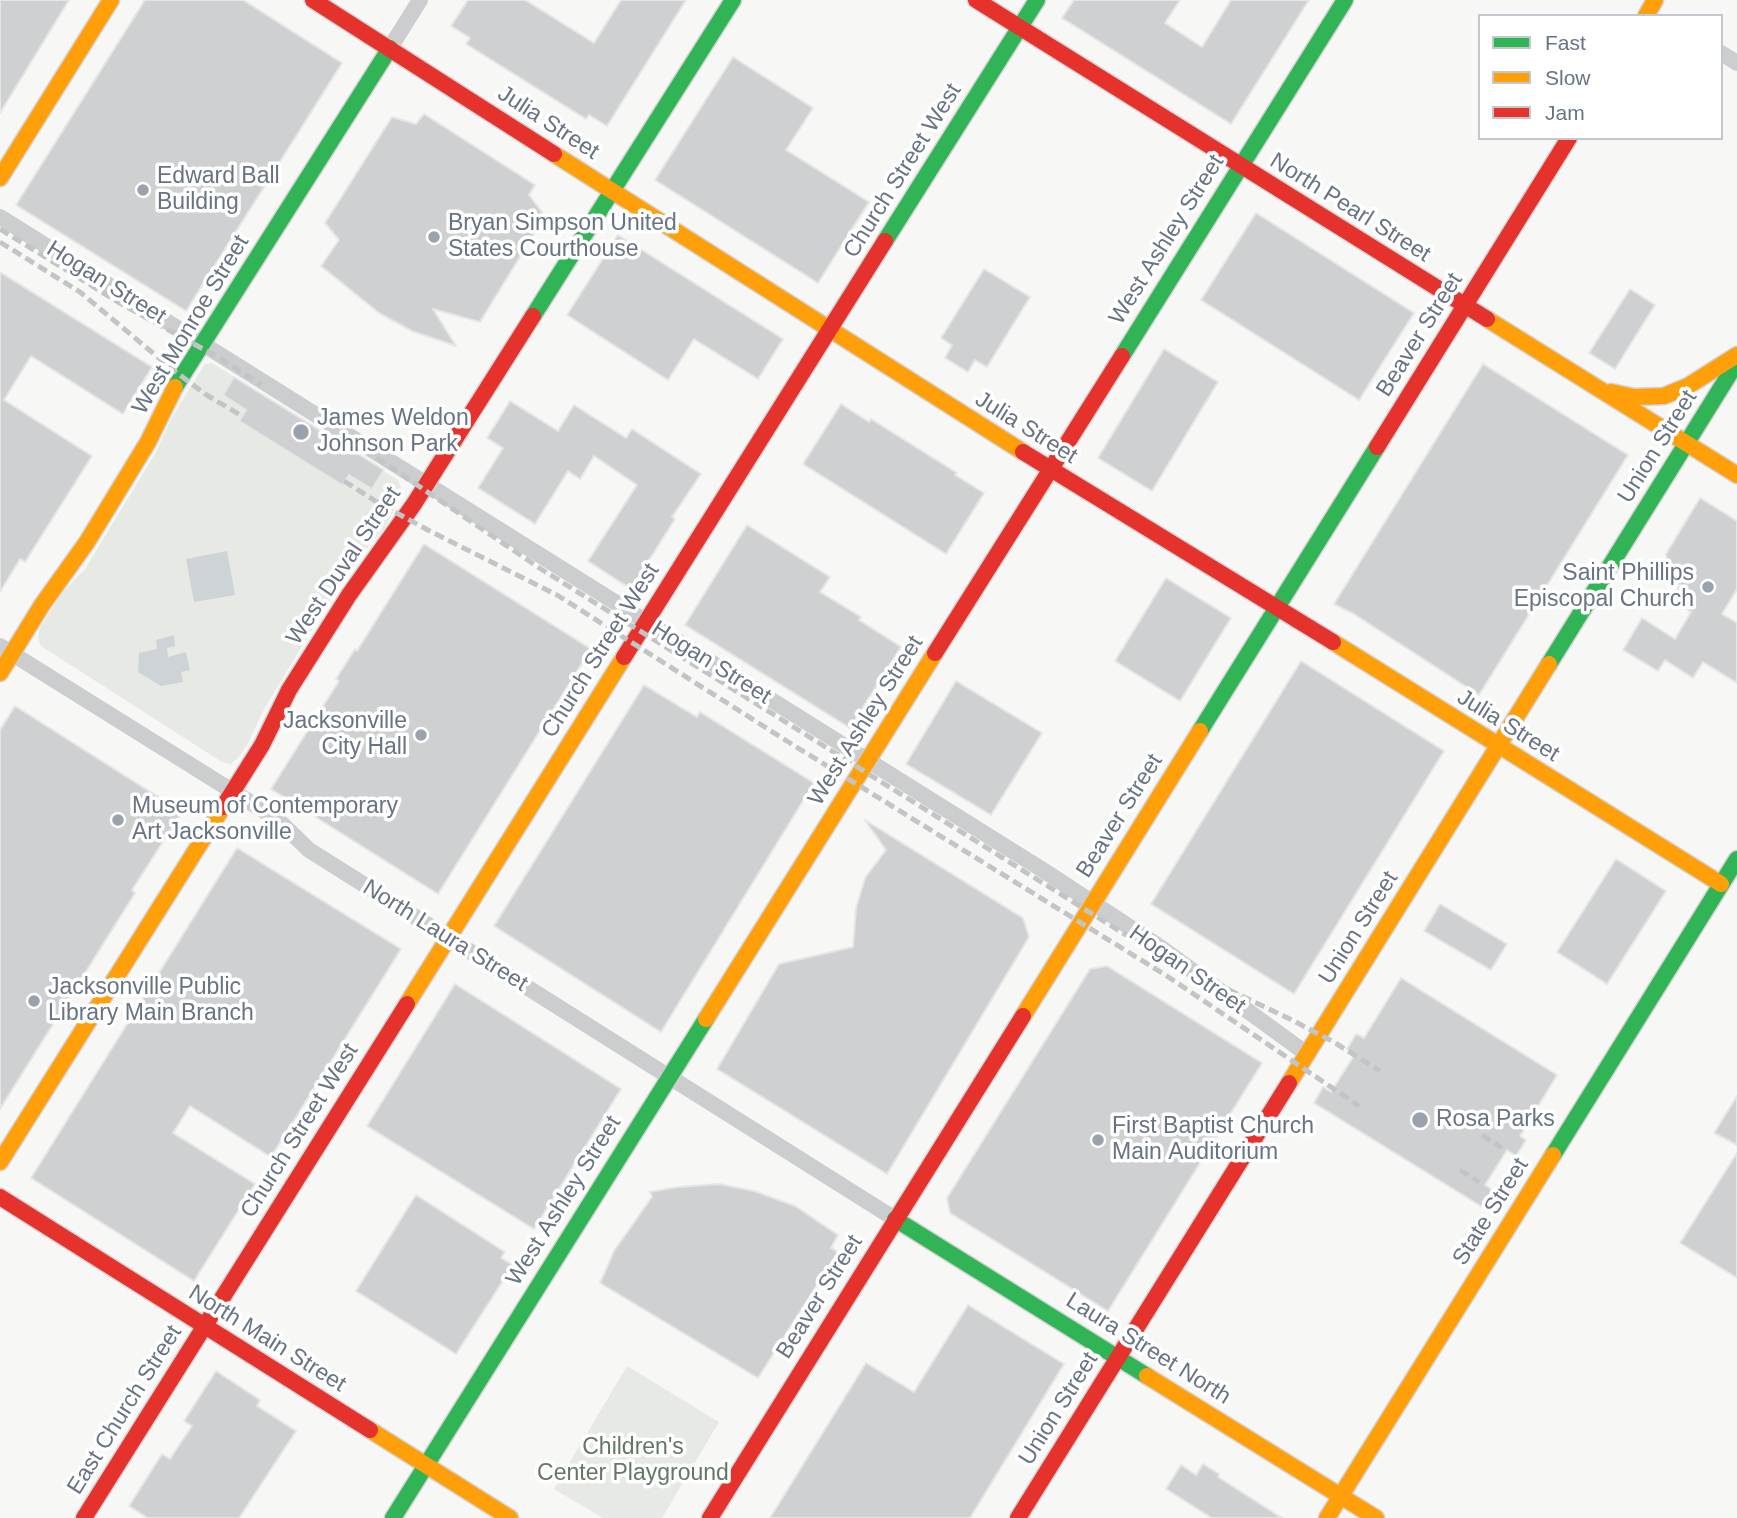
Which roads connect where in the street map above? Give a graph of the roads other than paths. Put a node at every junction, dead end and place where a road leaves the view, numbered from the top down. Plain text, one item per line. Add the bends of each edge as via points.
1 (111, 0) edge
2 (313, 0) edge
3 (420, 0) edge
4 (733, 0) edge
5 (976, 0) edge
6 (1037, 0) edge
7 (1345, 0) edge
8 (1635, 0) edge
9 (1653, 10) edge
10 (1020, 27) junction
11 (390, 48) junction
12 (1568, 140) edge
13 (1240, 167) junction
14 (0, 178) edge
15 (612, 191) junction
16 (0, 217) edge
17 (1465, 305) junction
18 (829, 330) junction
19 (203, 342) junction
20 (1737, 355) edge
21 (1737, 362) edge
22 (1600, 390) junction
23 (1687, 444) junction
24 (1050, 470) junction
25 (1737, 475) edge
26 (428, 483) junction
27 (1276, 607) junction
28 (646, 622) junction
29 (6, 649) edge
30 (0, 673) edge
31 (1499, 747) junction
32 (867, 761) junction
33 (233, 791) junction
34 (1737, 859) edge
35 (1721, 884) junction
36 (1092, 903) junction
37 (448, 939) junction
38 (1307, 1054) junction
39 (669, 1076) junction
40 (0, 1162) edge
41 (0, 1198) edge
42 (895, 1219) junction
43 (204, 1326) junction
44 (1119, 1356) junction
45 (425, 1466) junction
46 (1341, 1496) junction
47 (84, 1518) edge
48 (393, 1518) edge
49 (510, 1518) edge
50 (710, 1518) edge
51 (1018, 1518) edge
52 (1327, 1518) edge
53 (1376, 1518) edge

1 - 14 street
2 - 11 street, Julia Street
3 - 11 street, West Monroe Street
4 - 15 street, West Duval Street
5 - 10 street, North Pearl Street
6 - 10 street, Church Street West
7 - 13 street, West Ashley Street
8 - 9 street
10 - 13 street, North Pearl Street
10 - 18 street, Church Street West
11 - 15 street, Julia Street
11 - 19 street, West Monroe Street
12 - 17 street, Beaver Street
13 - 17 street, North Pearl Street
13 - 24 street, West Ashley Street
15 - 18 street, Julia Street
15 - 26 street, West Duval Street
16 - 19 street, Hogan Street
17 - 22 street, North Pearl Street
17 - 27 street, Beaver Street
18 - 24 street, Julia Street
18 - 28 street, Church Street West
19 - 26 street, Hogan Street
19 - 29 street, West Monroe Street via 94,531
20 - 22 street via 1664,396 1634,397
21 - 23 street, Union Street
22 - 23 street, North Pearl Street
23 - 25 street, North Pearl Street
23 - 31 street, Union Street
24 - 27 street, Julia Street
24 - 32 street, West Ashley Street
26 - 28 street, Hogan Street
26 - 33 street, West Duval Street via 357,581
27 - 31 street, Julia Street
27 - 36 street, Beaver Street
28 - 32 street, Hogan Street
28 - 37 street, Church Street West
29 - 30 street, West Monroe Street
29 - 33 street, North Laura Street
31 - 35 street, Julia Street
31 - 38 street, Union Street
32 - 36 street, Hogan Street
32 - 39 street, West Ashley Street
33 - 37 street, North Laura Street via 278,819 310,850
33 - 40 street, West Duval Street
34 - 35 street, State Street
35 - 46 street, State Street
36 - 38 street, Hogan Street
36 - 42 street, Beaver Street
37 - 39 street, North Laura Street
37 - 43 street, Church Street West
38 - 44 street, Union Street
39 - 42 street, North Laura Street
39 - 45 street, West Ashley Street
41 - 43 street, North Main Street
42 - 44 street, Laura Street North
42 - 50 street, Beaver Street
43 - 45 street, North Main Street
43 - 47 street, East Church Street
44 - 46 street, Laura Street North
44 - 51 street, Union Street
45 - 48 street, West Ashley Street
45 - 49 street, North Main Street
46 - 52 street, State Street
46 - 53 street, Laura Street North

